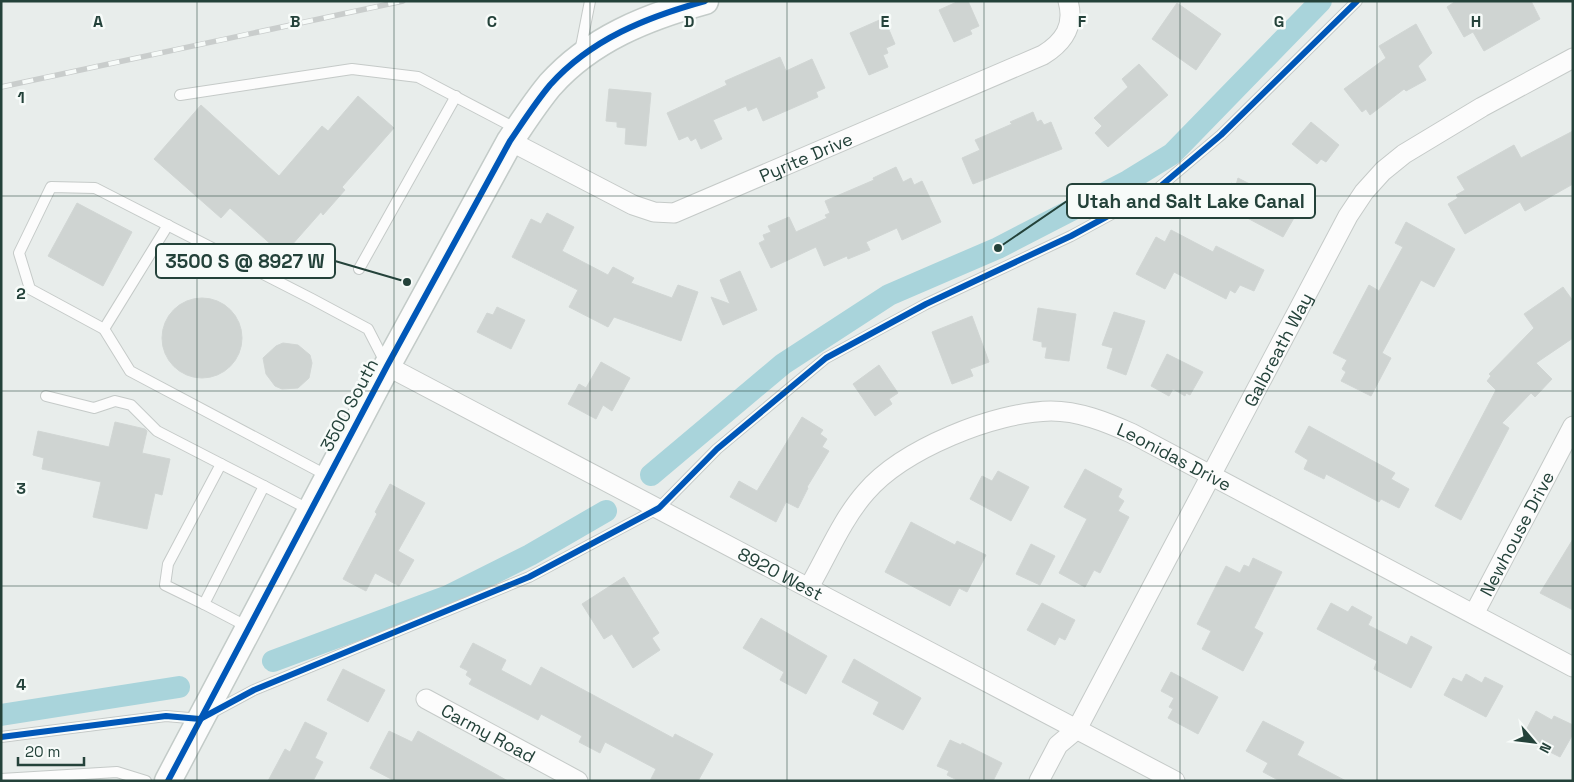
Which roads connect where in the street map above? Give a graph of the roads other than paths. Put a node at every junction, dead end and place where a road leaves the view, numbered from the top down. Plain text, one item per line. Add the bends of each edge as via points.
1 (590, 1) edge
2 (705, 1) edge
3 (1068, 1) edge
4 (1357, 1) edge
5 (578, 58) junction
6 (1573, 58) edge
7 (180, 95) dead end
8 (456, 96) junction
9 (514, 136) junction
10 (168, 225) junction
11 (359, 269) dead end
12 (104, 329) junction
13 (387, 366) junction
14 (46, 396) dead end
15 (1573, 426) edge
16 (221, 464) junction
17 (328, 476) junction
18 (1211, 476) junction
19 (264, 486) junction
20 (659, 508) junction
21 (310, 510) junction
22 (809, 587) junction
23 (204, 604) junction
24 (1474, 614) junction
25 (248, 627) junction
26 (1573, 667) edge
27 (426, 699) dead end
28 (202, 716) junction
29 (1077, 729) junction
30 (1, 737) edge
31 (548, 774) edge
32 (1, 779) edge
33 (146, 781) edge
34 (168, 781) edge
35 (578, 781) edge
36 (1039, 781) edge
37 (1175, 781) edge

1 - 5 lane
2 - 5 street, 3500 South via 664,12 622,30
3 - 9 street, Pyrite Drive via 1070,19 1065,36 1044,55 674,213 654,212 633,205
4 - 20 lane via 1221,135 1156,190 1071,236 926,304 826,358 717,449
5 - 9 street, 3500 South via 551,85
6 - 18 street, Galbreath Way via 1426,139 1390,166 1364,192 1343,225
7 - 8 lane via 352,69 418,77
8 - 9 lane
8 - 11 lane
9 - 13 street, 3500 South
10 - 12 lane
10 - 12 lane via 95,188 51,187 19,253 30,289
10 - 13 lane via 368,329
12 - 17 lane via 130,371
13 - 17 street, 3500 South
13 - 20 street, 8920 West
14 - 16 lane via 94,408 115,401 131,406 157,431
15 - 24 street, Newhouse Drive
16 - 19 lane
16 - 23 lane via 168,564 164,585
17 - 21 street, 3500 South
18 - 22 street, Leonidas Drive via 1108,422 1052,411 1019,414 940,441 913,454 880,477 850,514
18 - 24 street, Leonidas Drive
18 - 29 street, Galbreath Way
19 - 21 lane
19 - 23 lane
20 - 22 street, 8920 West
20 - 28 lane via 529,577 254,690
21 - 25 street, 3500 South
22 - 29 street, 8920 West
23 - 25 lane
24 - 26 street, Leonidas Drive
25 - 28 street, 3500 South
27 - 31 street, Carmy Road
28 - 30 lane via 166,716
28 - 34 street, 3500 South
29 - 36 street via 1058,745
29 - 37 street, 8920 West
31 - 35 street, Carmy Road
32 - 33 lane via 117,772

